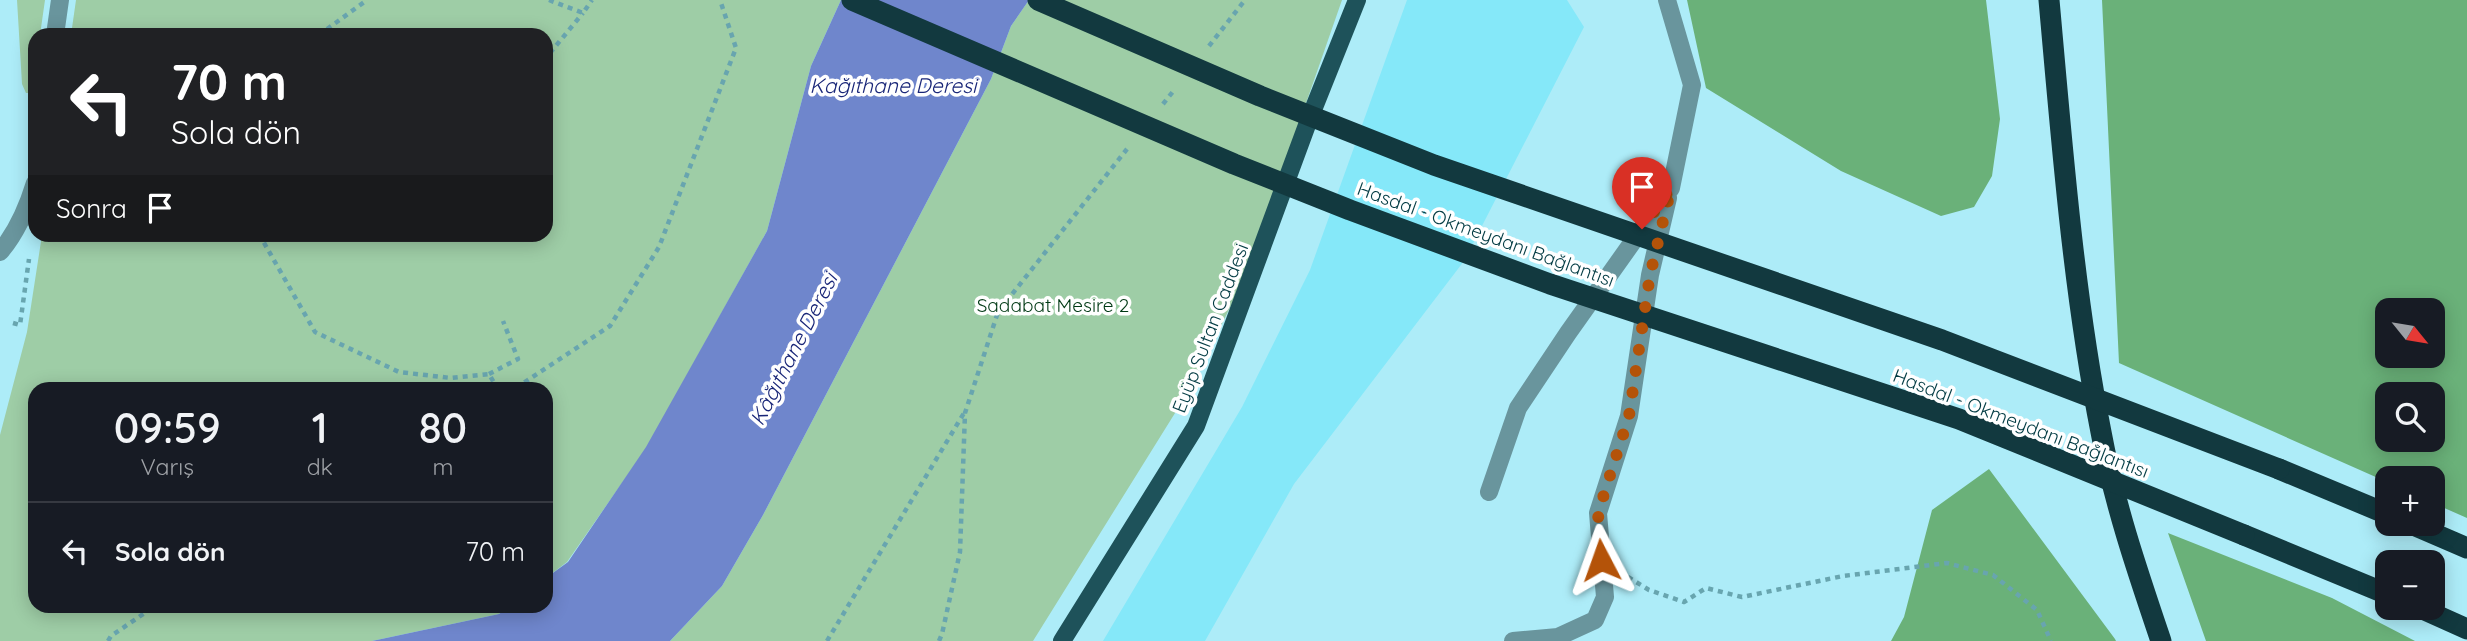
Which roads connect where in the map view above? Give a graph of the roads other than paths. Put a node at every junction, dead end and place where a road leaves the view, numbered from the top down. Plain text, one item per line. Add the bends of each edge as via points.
1 (60, 0) edge
2 (852, 0) edge
3 (1038, 0) edge
4 (1357, 0) edge
5 (1667, 0) edge
6 (2049, 0) edge
7 (56, 28) edge
8 (1671, 188) junction
9 (28, 206) edge
10 (0, 252) edge
11 (1489, 492) dead end
12 (2375, 509) edge
13 (2439, 536) edge
14 (2467, 548) edge
15 (2375, 589) edge
16 (2445, 619) edge
17 (2467, 629) edge
18 (1062, 641) edge
19 (1513, 641) edge
20 (2161, 641) edge

1 - 7 street
2 - 15 highway, Hasdal - Okmeydanı Bağlantısı, bridge via 1350,209 1549,284 1959,419
3 - 12 highway, bridge via 1260,96 1434,164 1942,340
4 - 18 main road, Eyüp Sultan Caddesi via 1196,426
5 - 8 street via 1692,85
6 - 20 highway via 2076,269 2101,433 2134,561
8 - 11 street via 1518,408
8 - 19 street via 1650,275 1629,416 1598,513 1605,597 1595,620 1559,637
9 - 10 street
13 - 14 highway
16 - 17 highway

